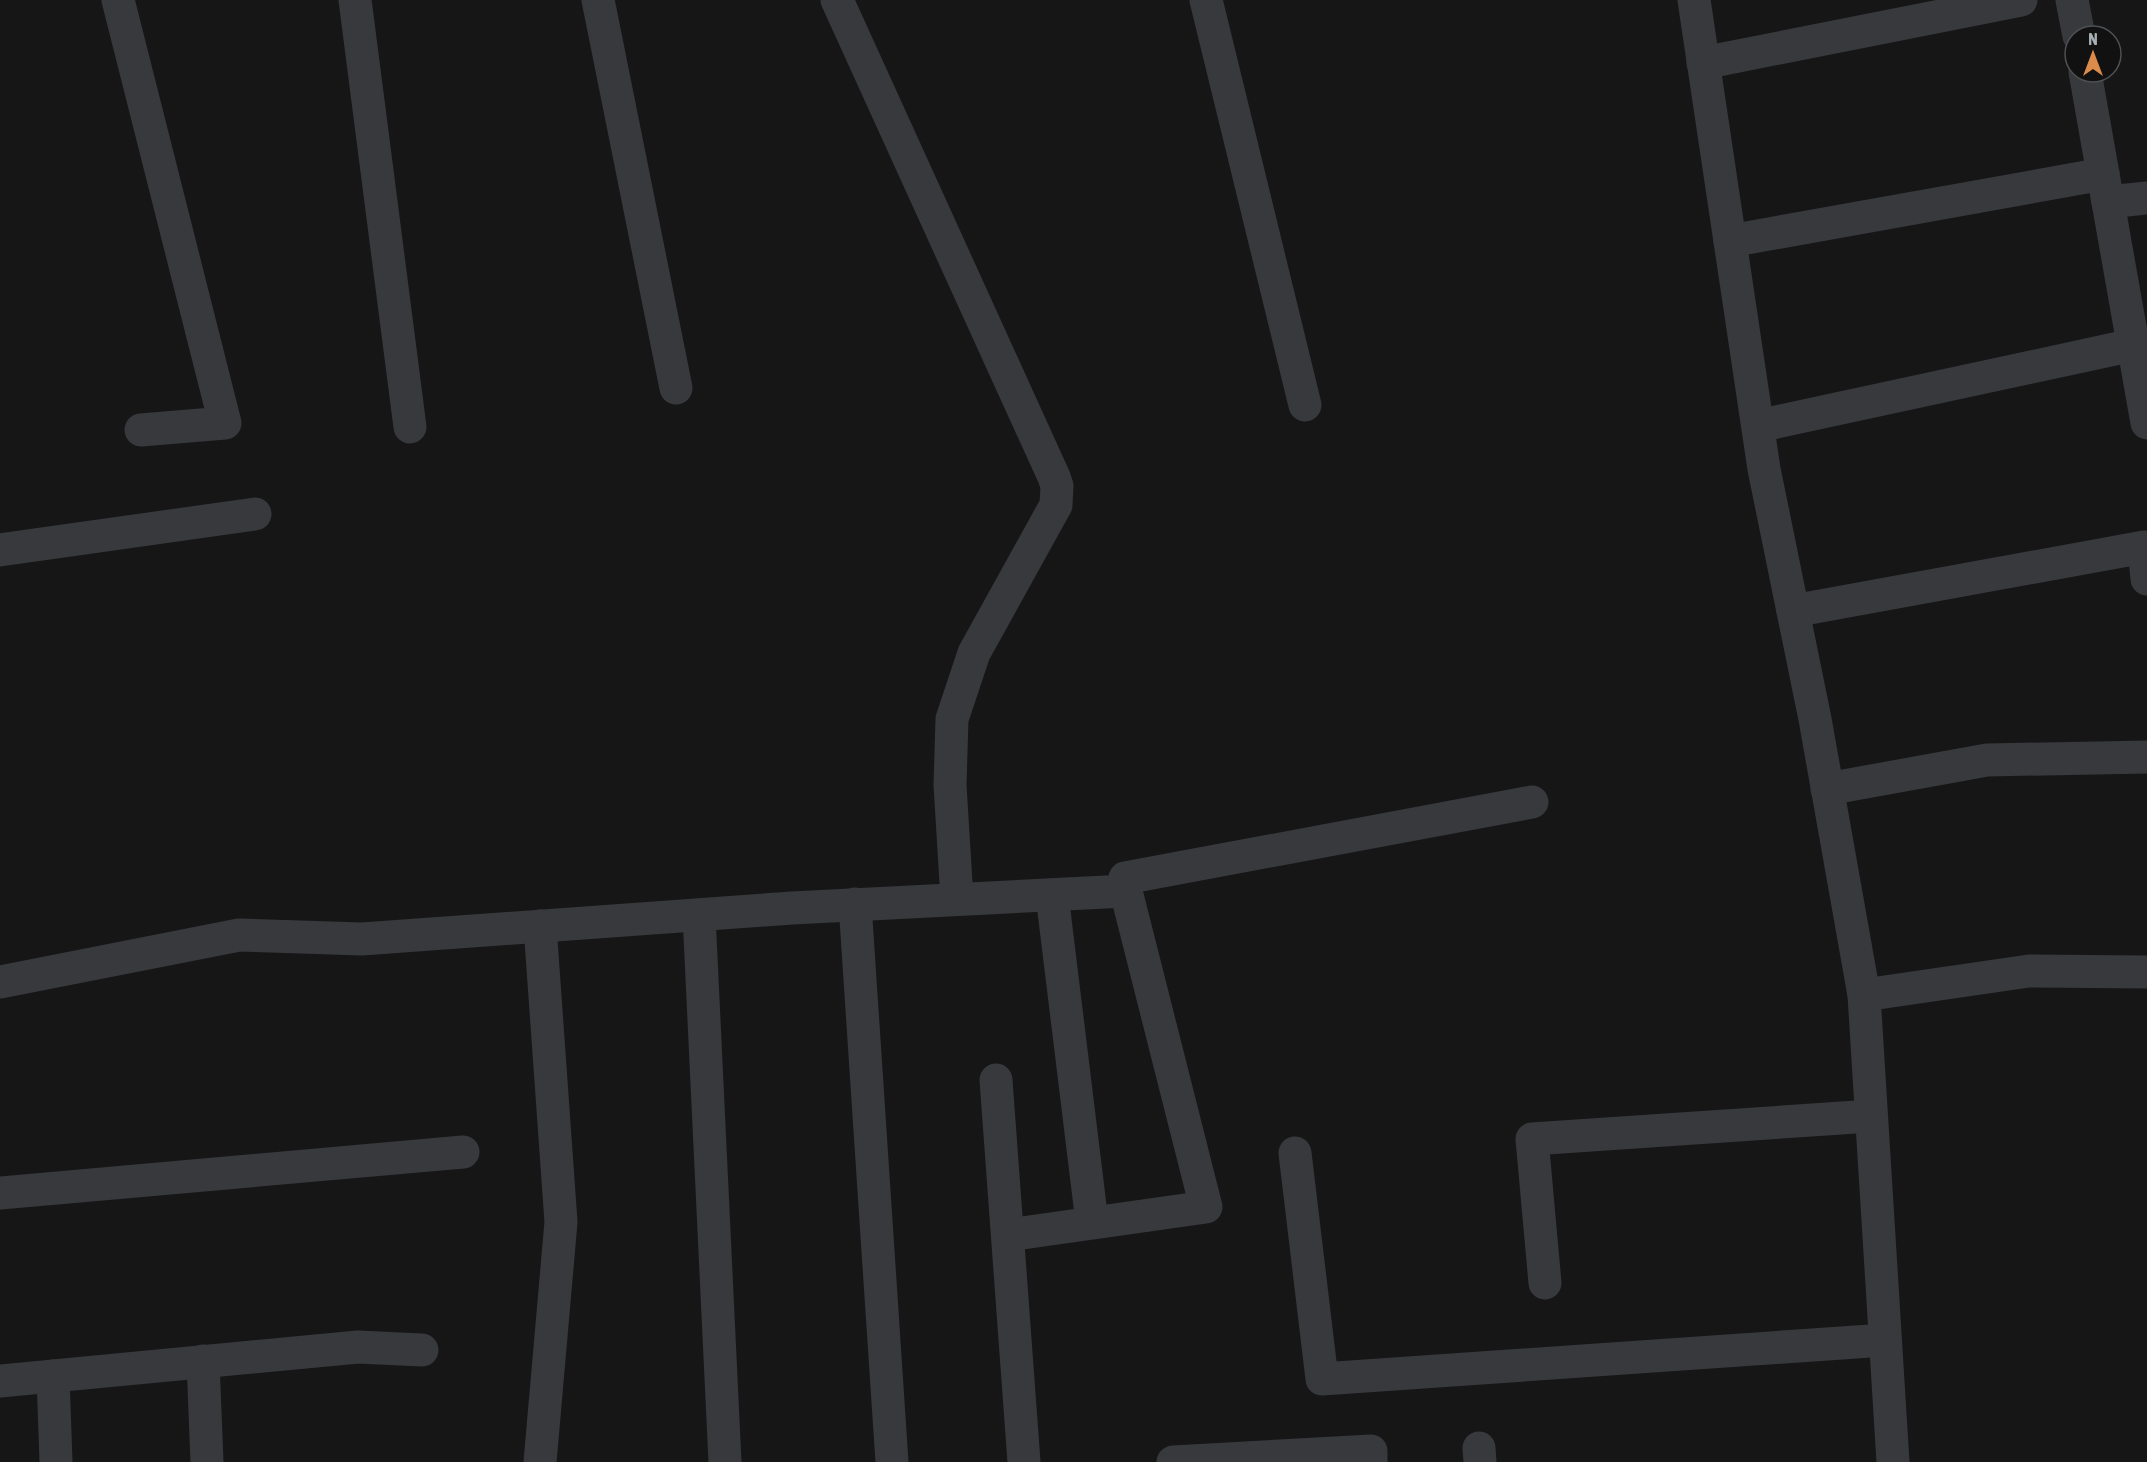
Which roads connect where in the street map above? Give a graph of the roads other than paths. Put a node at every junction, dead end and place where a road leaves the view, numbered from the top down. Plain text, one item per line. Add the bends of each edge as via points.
1 (118, 0) edge
2 (355, 0) edge
3 (598, 0) edge
4 (837, 0) edge
5 (1206, 0) edge
6 (1694, 0) edge
7 (2021, 0) edge
8 (2072, 0) edge
9 (2077, 24) edge
10 (1703, 63) junction
11 (2087, 84) edge
12 (2106, 188) junction
13 (2147, 198) edge
14 (1730, 241) junction
15 (2133, 345) junction
16 (676, 388) dead end
17 (1305, 405) dead end
18 (2147, 423) edge
19 (1758, 426) junction
20 (410, 427) dead end
21 (141, 430) dead end
22 (255, 514) dead end
23 (0, 550) edge
24 (2147, 579) edge
25 (1793, 611) junction
26 (2147, 757) edge
27 (1827, 789) junction
28 (1532, 802) dead end
29 (1126, 891) junction
30 (1052, 895) junction
31 (957, 899) junction
32 (855, 904) junction
33 (699, 915) junction
34 (540, 926) junction
35 (2147, 972) edge
36 (0, 982) edge
37 (1864, 995) junction
38 (996, 1080) dead end
39 (1871, 1116) junction
40 (463, 1152) dead end
41 (1295, 1153) dead end
42 (0, 1192) edge
43 (1092, 1222) junction
44 (1008, 1235) junction
45 (1545, 1282) dead end
46 (1885, 1340) junction
47 (422, 1350) dead end
48 (203, 1361) junction
49 (53, 1376) junction
50 (0, 1381) edge
51 (1241, 1460) edge
52 (56, 1462) edge
53 (207, 1462) edge
54 (540, 1462) edge
55 (725, 1462) edge
56 (892, 1462) edge
57 (1024, 1462) edge
58 (1173, 1462) edge
59 (1371, 1462) edge
60 (1893, 1462) edge

1 - 21 street via 225,423
2 - 20 street
3 - 16 street
4 - 31 street via 1057,486 1056,506 974,653 952,719 950,785
5 - 17 street
6 - 10 street
7 - 10 street
8 - 9 street
10 - 14 street
11 - 12 street
12 - 13 street
12 - 14 street
12 - 15 street
14 - 19 street
15 - 18 street
15 - 19 street
19 - 25 street
22 - 23 street
24 - 25 street via 2144,548
25 - 27 street
26 - 27 street via 1987,760
27 - 37 street
28 - 29 street via 1125,879
29 - 30 street
29 - 43 street via 1206,1207
30 - 31 street
30 - 43 street
31 - 32 street
32 - 33 street
32 - 56 street
33 - 34 street
33 - 55 street
34 - 36 street via 362,939 239,935
34 - 54 street via 561,1222
35 - 37 street via 2029,971
37 - 39 street
38 - 44 street
39 - 45 street via 1532,1139
39 - 46 street
40 - 42 street
41 - 46 street via 1322,1379
43 - 44 street
44 - 57 street
46 - 60 street
47 - 48 street via 358,1347
48 - 49 street
48 - 53 street
49 - 50 street
49 - 52 street
51 - 58 street
51 - 59 street via 1371,1451

